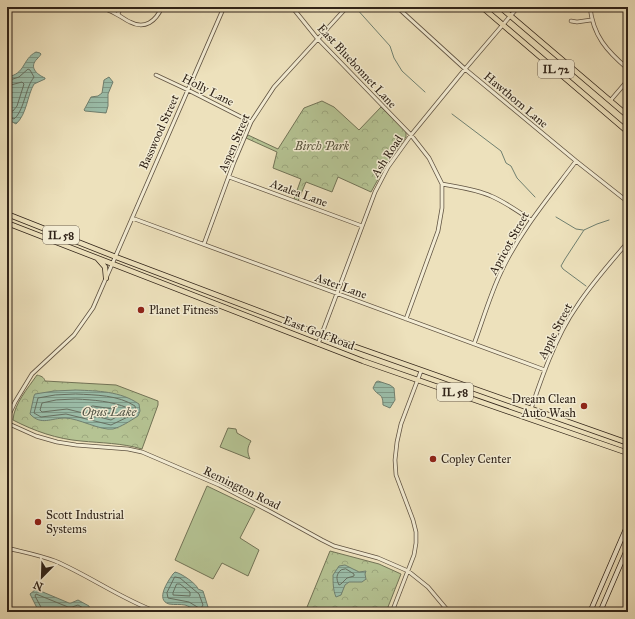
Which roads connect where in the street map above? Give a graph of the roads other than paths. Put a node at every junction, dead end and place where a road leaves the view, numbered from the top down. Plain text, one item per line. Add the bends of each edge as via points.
1 (95, 7) edge
2 (121, 7) edge
3 (162, 7) edge
4 (224, 7) edge
5 (292, 7) edge
6 (347, 7) edge
7 (397, 7) edge
8 (482, 7) edge
9 (500, 7) edge
10 (518, 7) edge
11 (590, 7) edge
12 (118, 14) junction
13 (511, 16) junction
14 (591, 20) junction
15 (571, 21) dead end
16 (503, 25) junction
17 (317, 38) junction
18 (465, 69) junction
19 (628, 69) edge
20 (156, 75) dead end
21 (628, 80) edge
22 (188, 90) junction
23 (610, 101) junction
24 (628, 116) edge
25 (251, 122) junction
26 (628, 132) edge
27 (411, 136) junction
28 (576, 161) junction
29 (229, 177) junction
30 (442, 184) junction
31 (628, 202) edge
32 (7, 214) edge
33 (132, 218) junction
34 (531, 220) junction
35 (7, 223) edge
36 (362, 226) junction
37 (628, 242) edge
38 (204, 244) junction
39 (116, 257) junction
40 (97, 258) junction
41 (113, 264) junction
42 (106, 278) junction
43 (338, 294) junction
44 (406, 319) junction
45 (322, 335) junction
46 (318, 344) junction
47 (474, 344) junction
48 (545, 370) junction
49 (421, 371) junction
50 (418, 380) junction
51 (531, 408) junction
52 (528, 418) junction
53 (7, 419) edge
54 (7, 423) edge
55 (628, 443) edge
56 (628, 453) edge
57 (628, 524) edge
58 (628, 547) edge
59 (7, 548) edge
60 (408, 572) junction
61 (157, 612) edge
62 (392, 612) edge
63 (449, 612) edge
64 (590, 612) edge
65 (600, 612) edge

1 - 12 street
2 - 12 street
3 - 12 street via 154,20 142,26 131,23
4 - 22 street, Basswood Street
5 - 17 street, East Bluebonnet Lane
6 - 17 street, Aspen Street
7 - 18 street, Hawthorn Lane
8 - 16 main road, IL 72
9 - 13 main road, IL 72
10 - 13 street, Ash Road
11 - 14 street
13 - 16 street, Ash Road
13 - 23 main road, IL 72
14 - 15 street
14 - 19 street via 610,54
16 - 18 street, Ash Road
16 - 26 main road, IL 72
17 - 25 street, Aspen Street via 274,87
17 - 27 street, East Bluebonnet Lane
18 - 27 street, Ash Road
18 - 28 street, Hawthorn Lane
20 - 22 street, Holly Lane
21 - 23 street
22 - 25 street, Holly Lane
22 - 33 street, Basswood Street
23 - 24 main road, IL 72
25 - 29 street, Aspen Street
27 - 30 street, East Bluebonnet Lane via 429,158
27 - 36 street, Ash Road via 388,167
28 - 31 street, Hawthorn Lane
28 - 34 street, Apricot Street
29 - 36 street, Azalea Lane
29 - 38 street, Aspen Street
30 - 34 street via 489,195
30 - 44 street via 442,208 438,230
32 - 39 main road, East Golf Road / IL 58
33 - 38 street, Aster Lane
33 - 39 street, Basswood Street
34 - 47 street, Apricot Street via 501,273
35 - 40 main road, East Golf Road / IL 58
36 - 43 street, Ash Road
37 - 48 street, Apple Street via 576,306
38 - 43 street, Aster Lane
39 - 41 street, Basswood Street
39 - 45 main road, East Golf Road / IL 58
40 - 41 main road, East Golf Road / IL 58
40 - 42 main road via 105,267
41 - 42 street, Basswood Street
41 - 46 main road, East Golf Road / IL 58
42 - 53 street, Basswood Street via 87,317 74,334 32,374
43 - 44 street, Aster Lane
43 - 45 street, Ash Road
44 - 47 street, Aster Lane
45 - 46 street, Ash Road
45 - 49 main road, East Golf Road / IL 58
46 - 50 main road, East Golf Road / IL 58
47 - 48 street, Aster Lane
48 - 51 street, Apple Street
49 - 50 street
49 - 51 main road, East Golf Road / IL 58
50 - 52 main road, East Golf Road / IL 58
50 - 60 street via 401,424 395,460 396,475 416,532 414,555
51 - 52 street, Apple Street
51 - 55 main road, East Golf Road / IL 58
52 - 56 main road, East Golf Road / IL 58
54 - 60 street, Remington Road via 57,442 128,449 147,454 219,485 334,546 378,558
57 - 64 main road
58 - 65 main road
59 - 61 street via 54,561
60 - 62 street
60 - 63 street, Remington Road via 428,587

